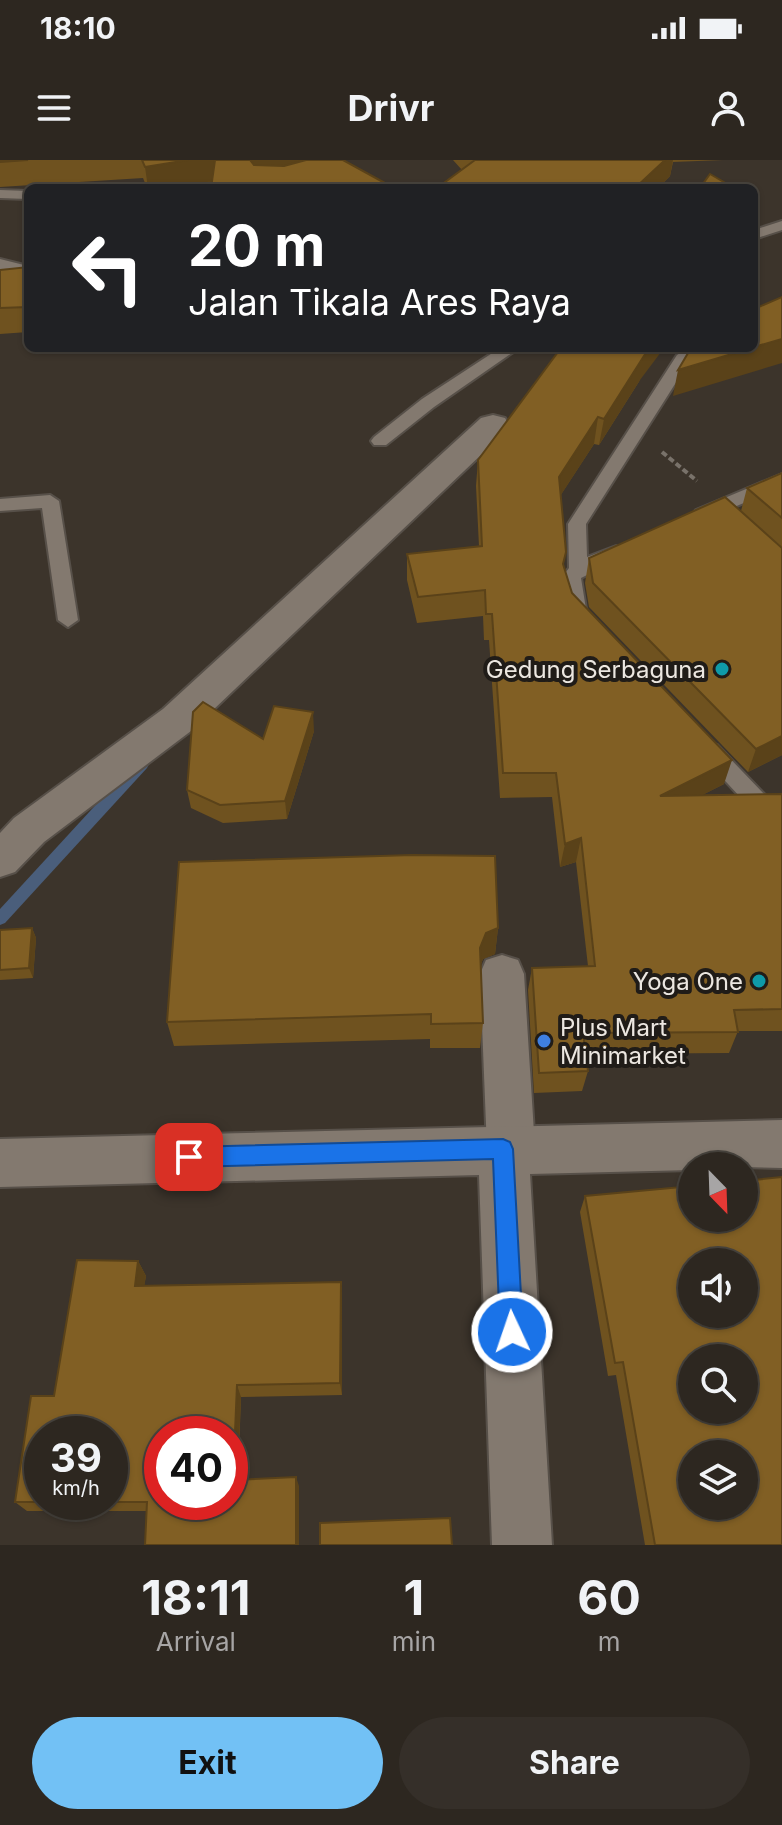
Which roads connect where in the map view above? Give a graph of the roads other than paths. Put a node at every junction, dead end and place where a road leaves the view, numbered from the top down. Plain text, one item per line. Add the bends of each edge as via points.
1 (0, 194) edge
2 (24, 195) edge
3 (782, 225) edge
4 (758, 234) edge
5 (0, 265) edge
6 (24, 270) edge
7 (505, 352) edge
8 (693, 352) edge
9 (493, 425) dead end
10 (380, 441) dead end
11 (782, 480) edge
12 (0, 505) edge
13 (690, 519) edge
14 (634, 544) edge
15 (578, 569) junction
16 (68, 620) dead end
17 (595, 630) edge
18 (699, 740) edge
19 (782, 806) edge
20 (0, 860) edge
21 (502, 974) dead end
22 (782, 1144) edge
23 (507, 1149) junction
24 (0, 1163) edge
25 (522, 1545) edge

1 - 2 lane
3 - 4 lane
5 - 6 lane
7 - 10 lane
8 - 15 lane via 683,359 577,524
9 - 20 street via 177,720 29,830
11 - 13 lane via 724,509
12 - 16 lane via 50,501
14 - 15 lane
15 - 17 lane via 571,577 577,612
18 - 19 lane via 762,806
21 - 23 street
22 - 23 main road
23 - 24 main road
23 - 25 main road

